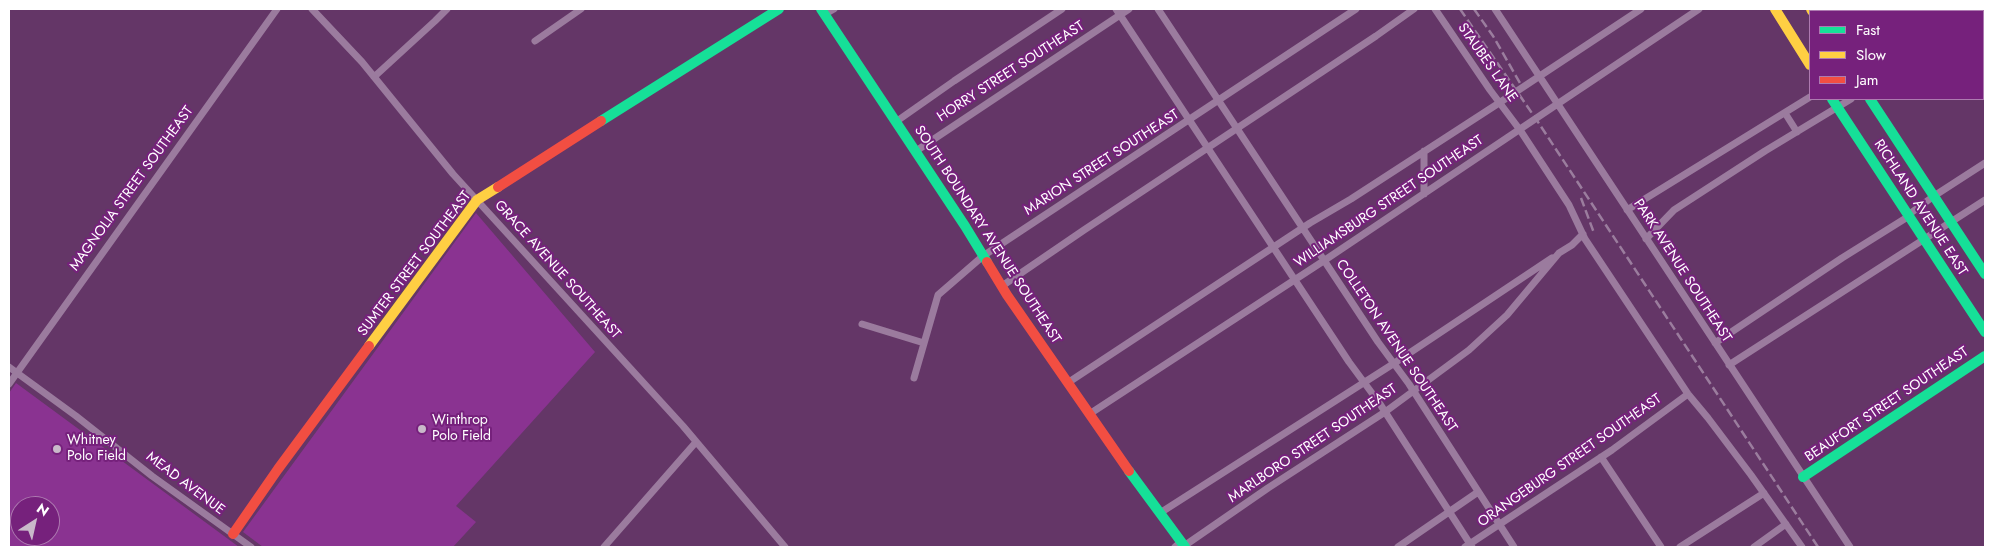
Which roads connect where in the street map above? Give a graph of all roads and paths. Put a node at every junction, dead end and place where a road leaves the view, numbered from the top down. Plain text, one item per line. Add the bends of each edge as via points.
1 (277, 9) edge
2 (312, 9) edge
3 (447, 9) edge
4 (581, 9) edge
5 (779, 9) edge
6 (1062, 9) edge
7 (1129, 9) edge
8 (1158, 9) edge
9 (1356, 9) edge
10 (1414, 9) edge
11 (1435, 9) edge
12 (1495, 9) edge
13 (1641, 9) edge
14 (1699, 9) edge
15 (1775, 9) edge
16 (827, 11) edge
17 (1118, 12) edge
18 (535, 41) dead end
19 (1809, 63) edge
20 (374, 76) junction
21 (1539, 76) junction
22 (1809, 98) edge
23 (1848, 100) edge
24 (1871, 100) edge
25 (1218, 101) junction
26 (1499, 103) junction
27 (1835, 103) edge
28 (1558, 104) junction
29 (1785, 113) junction
30 (897, 121) junction
31 (1190, 121) junction
32 (1236, 128) junction
33 (1520, 130) junction
34 (1797, 132) junction
35 (1207, 148) junction
36 (916, 151) junction
37 (1424, 151) junction
38 (1985, 163) edge
39 (1424, 194) junction
40 (1934, 196) junction
41 (477, 200) junction
42 (1985, 200) edge
43 (1627, 210) junction
44 (1908, 215) junction
45 (1951, 222) junction
46 (1304, 228) junction
47 (1583, 234) junction
48 (1646, 239) junction
49 (1925, 240) junction
50 (1275, 247) junction
51 (1559, 253) junction
52 (983, 256) junction
53 (1325, 260) junction
54 (1985, 274) edge
55 (1296, 279) junction
56 (1002, 286) junction
57 (862, 324) dead end
58 (1985, 332) edge
59 (924, 343) junction
60 (1715, 344) junction
61 (1985, 356) edge
62 (1394, 364) junction
63 (1729, 365) junction
64 (9, 367) edge
65 (16, 373) junction
66 (914, 378) dead end
67 (1069, 382) junction
68 (1364, 382) junction
69 (9, 384) edge
70 (1413, 392) junction
71 (1688, 394) junction
72 (1384, 412) junction
73 (1091, 413) junction
74 (696, 442) junction
75 (1601, 457) junction
76 (1803, 477) junction
77 (1478, 492) junction
78 (1764, 493) junction
79 (1448, 511) junction
80 (1160, 513) junction
81 (1786, 524) junction
82 (1500, 526) junction
83 (233, 534) junction
84 (1181, 546) edge
85 (1469, 546) edge
86 (251, 547) edge
87 (604, 547) edge
88 (785, 547) edge
89 (1398, 547) edge
90 (1514, 547) edge
91 (1661, 547) edge
92 (1680, 547) edge
93 (1754, 547) edge
94 (1802, 547) edge
95 (1850, 547) edge

1 - 65 street, MAGNOLIA STREET SOUTHEAST
2 - 20 street, GRACE AVENUE SOUTHEAST
3 - 20 street
4 - 18 street
5 - 41 street, SUMTER STREET SOUTHEAST
6 - 30 street, HORRY STREET SOUTHEAST
7 - 17 street, HORRY STREET SOUTHEAST
8 - 25 street, COLLETON AVENUE SOUTHEAST
9 - 25 street, MARION STREET SOUTHEAST
10 - 32 street
11 - 26 street, STAUBES LANE
12 - 21 street, PARK AVENUE SOUTHEAST
13 - 21 street, WILLIAMSBURG STREET SOUTHEAST
14 - 28 street, WILLIAMSBURG STREET SOUTHEAST
15 - 19 street
16 - 30 street, SOUTH BOUNDARY AVENUE SOUTHEAST
17 - 31 street
17 - 36 street, HORRY STREET SOUTHEAST
20 - 41 street, GRACE AVENUE SOUTHEAST
21 - 26 street, WILLIAMSBURG STREET SOUTHEAST
21 - 28 street, PARK AVENUE SOUTHEAST
22 - 29 street
23 - 27 street
24 - 40 street, RICHLAND AVENUE EAST
25 - 31 street, MARION STREET SOUTHEAST
25 - 32 street, COLLETON AVENUE SOUTHEAST
26 - 33 street, STAUBES LANE
26 - 37 street, WILLIAMSBURG STREET SOUTHEAST
27 - 34 street
27 - 44 street, RICHLAND AVENUE EAST
28 - 33 street, WILLIAMSBURG STREET SOUTHEAST
28 - 43 street, PARK AVENUE SOUTHEAST
29 - 34 street
29 - 43 street
30 - 36 street, SOUTH BOUNDARY AVENUE SOUTHEAST
31 - 35 street
31 - 52 street, MARION STREET SOUTHEAST
32 - 35 street
32 - 46 street, COLLETON AVENUE SOUTHEAST
33 - 39 street, WILLIAMSBURG STREET SOUTHEAST
33 - 47 street via 1569,205
34 - 48 street via 1674,210
35 - 50 street
35 - 56 street
36 - 52 street, SOUTH BOUNDARY AVENUE SOUTHEAST
37 - 39 street
37 - 46 street, WILLIAMSBURG STREET SOUTHEAST
38 - 40 street
39 - 53 street, WILLIAMSBURG STREET SOUTHEAST
40 - 44 street
40 - 45 street, RICHLAND AVENUE EAST
41 - 74 street, GRACE AVENUE SOUTHEAST
41 - 83 street, SUMTER STREET SOUTHEAST
42 - 45 street
43 - 48 street, PARK AVENUE SOUTHEAST
44 - 49 street, RICHLAND AVENUE EAST
44 - 60 street
45 - 49 street
45 - 54 street, RICHLAND AVENUE EAST
46 - 50 street, WILLIAMSBURG STREET SOUTHEAST
46 - 53 street, COLLETON AVENUE SOUTHEAST
47 - 51 street, MARLBORO STREET SOUTHEAST
47 - 71 street
48 - 60 street, PARK AVENUE SOUTHEAST
49 - 58 street, RICHLAND AVENUE EAST
49 - 63 street
50 - 55 street
50 - 67 street, WILLIAMSBURG STREET SOUTHEAST
51 - 62 street, MARLBORO STREET SOUTHEAST
51 - 70 street, MARLBORO STREET SOUTHEAST via 1507,315 1469,350
52 - 56 street, SOUTH BOUNDARY AVENUE SOUTHEAST
52 - 59 street, MARION STREET SOUTHEAST via 938,295
53 - 55 street, WILLIAMSBURG STREET SOUTHEAST
53 - 62 street, COLLETON AVENUE SOUTHEAST
55 - 68 street
55 - 73 street, WILLIAMSBURG STREET SOUTHEAST
56 - 67 street, SOUTH BOUNDARY AVENUE SOUTHEAST
57 - 59 street
59 - 66 street, MARION STREET SOUTHEAST
60 - 63 street, PARK AVENUE SOUTHEAST
61 - 76 street, BEAUFORT STREET SOUTHEAST
62 - 68 street, MARLBORO STREET SOUTHEAST
62 - 70 street, COLLETON AVENUE SOUTHEAST
63 - 76 street, PARK AVENUE SOUTHEAST
64 - 65 street, MEAD AVENUE
65 - 69 street, MAGNOLIA STREET SOUTHEAST
65 - 83 street, MEAD AVENUE
67 - 73 street, SOUTH BOUNDARY AVENUE SOUTHEAST
68 - 72 street
68 - 80 street, MARLBORO STREET SOUTHEAST
70 - 72 street, MARLBORO STREET SOUTHEAST
70 - 77 street, COLLETON AVENUE SOUTHEAST
71 - 75 street, ORANGEBURG STREET SOUTHEAST
71 - 78 street
72 - 79 street
72 - 84 street, MARLBORO STREET SOUTHEAST
73 - 80 street, SOUTH BOUNDARY AVENUE SOUTHEAST
74 - 87 street
74 - 88 street, GRACE AVENUE SOUTHEAST
75 - 82 street, ORANGEBURG STREET SOUTHEAST
75 - 91 street
76 - 95 street, PARK AVENUE SOUTHEAST
77 - 79 street
77 - 82 street, COLLETON AVENUE SOUTHEAST
78 - 81 street
78 - 92 street
79 - 85 street
79 - 89 street
80 - 84 street, SOUTH BOUNDARY AVENUE SOUTHEAST
81 - 93 street
81 - 94 street
82 - 85 street, ORANGEBURG STREET SOUTHEAST
82 - 90 street, COLLETON AVENUE SOUTHEAST
83 - 86 street, MEAD AVENUE

